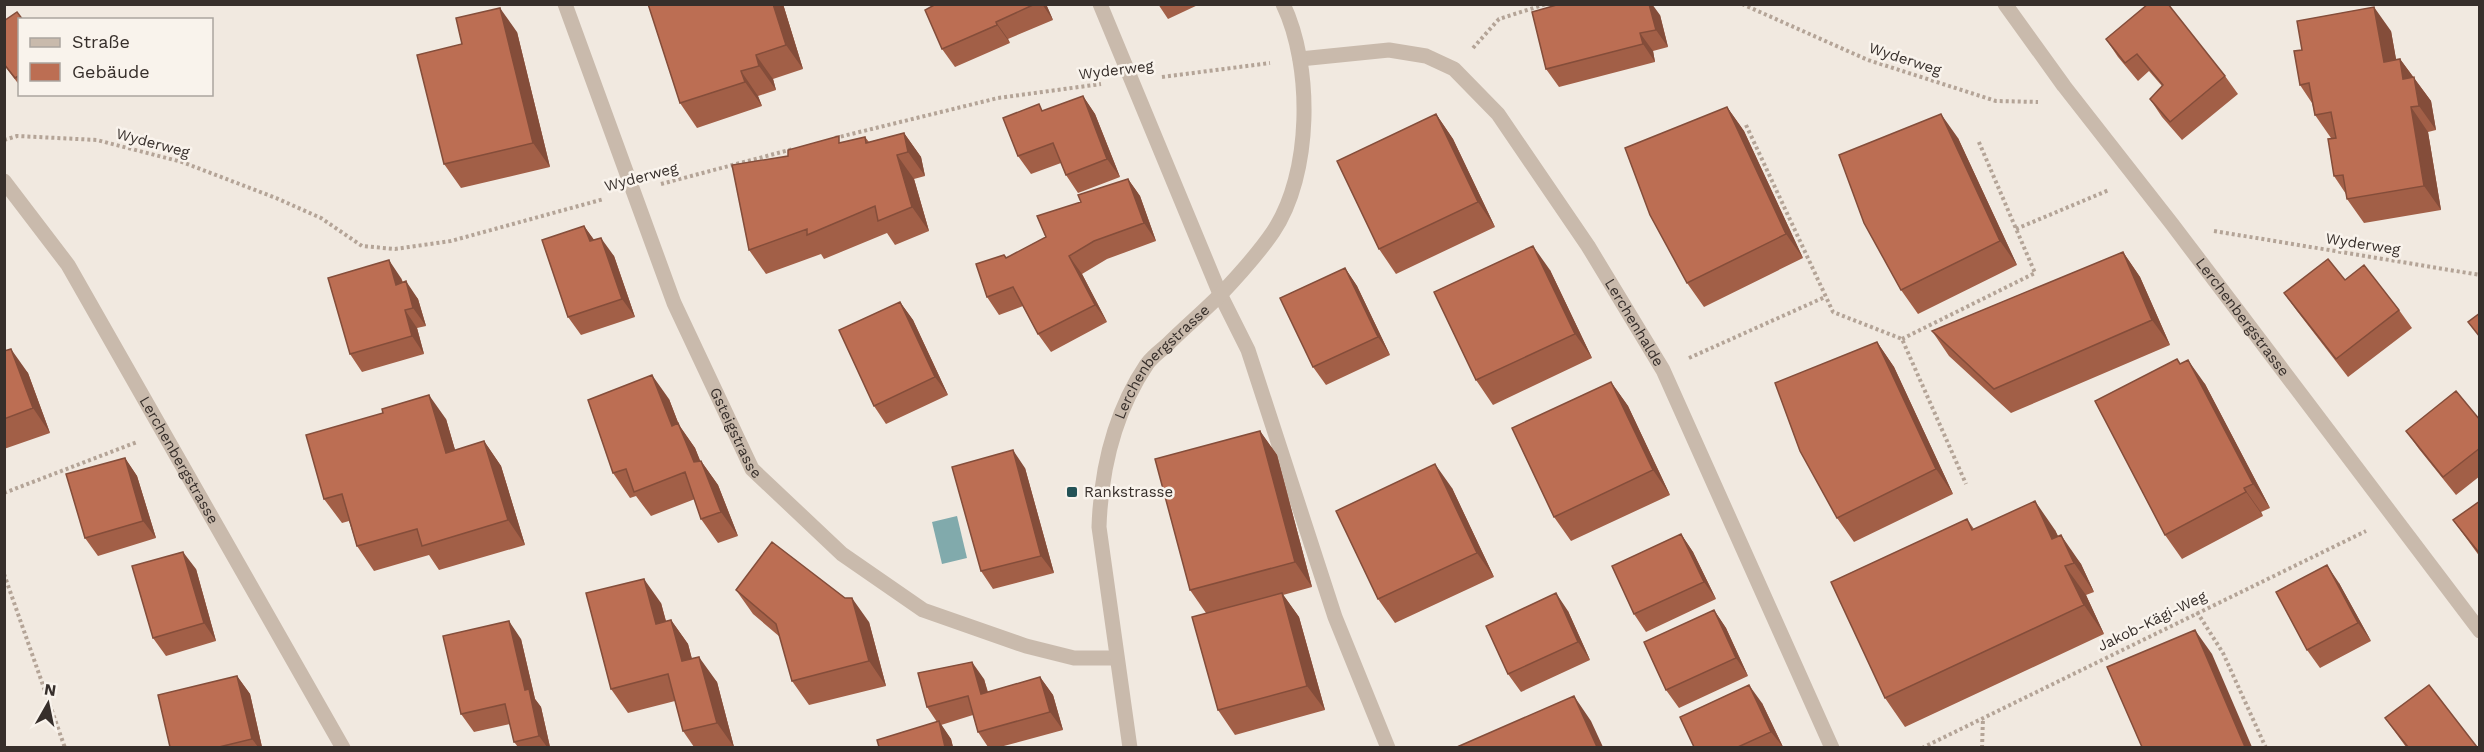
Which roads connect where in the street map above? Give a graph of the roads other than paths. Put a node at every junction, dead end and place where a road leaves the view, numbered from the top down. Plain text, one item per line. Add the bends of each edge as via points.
1 (565, 4) edge
2 (1100, 4) edge
3 (1283, 4) edge
4 (2005, 4) edge
5 (1300, 59) junction
6 (4, 181) edge
7 (1220, 294) junction
8 (2480, 631) edge
9 (1116, 658) junction
10 (343, 747) edge
11 (1130, 747) edge
12 (1388, 747) edge
13 (1832, 747) edge

1 - 9 street, Gsteigstrasse via 674,303 752,469 842,554 923,610 1026,646 1074,658
2 - 7 street
3 - 5 street, Lerchenbergstrasse
4 - 8 street, Lerchenbergstrasse
5 - 7 street, Lerchenbergstrasse via 1305,100 1302,153 1290,195 1273,232
5 - 13 street, Lerchenhalde via 1389,50 1426,56 1454,69 1498,114 1588,246 1663,370
6 - 10 street, Lerchenbergstrasse via 68,265
7 - 9 street, Lerchenbergstrasse via 1148,362 1111,439 1100,494 1099,527
7 - 12 street via 1248,350 1335,617
9 - 11 street, Lerchenbergstrasse

